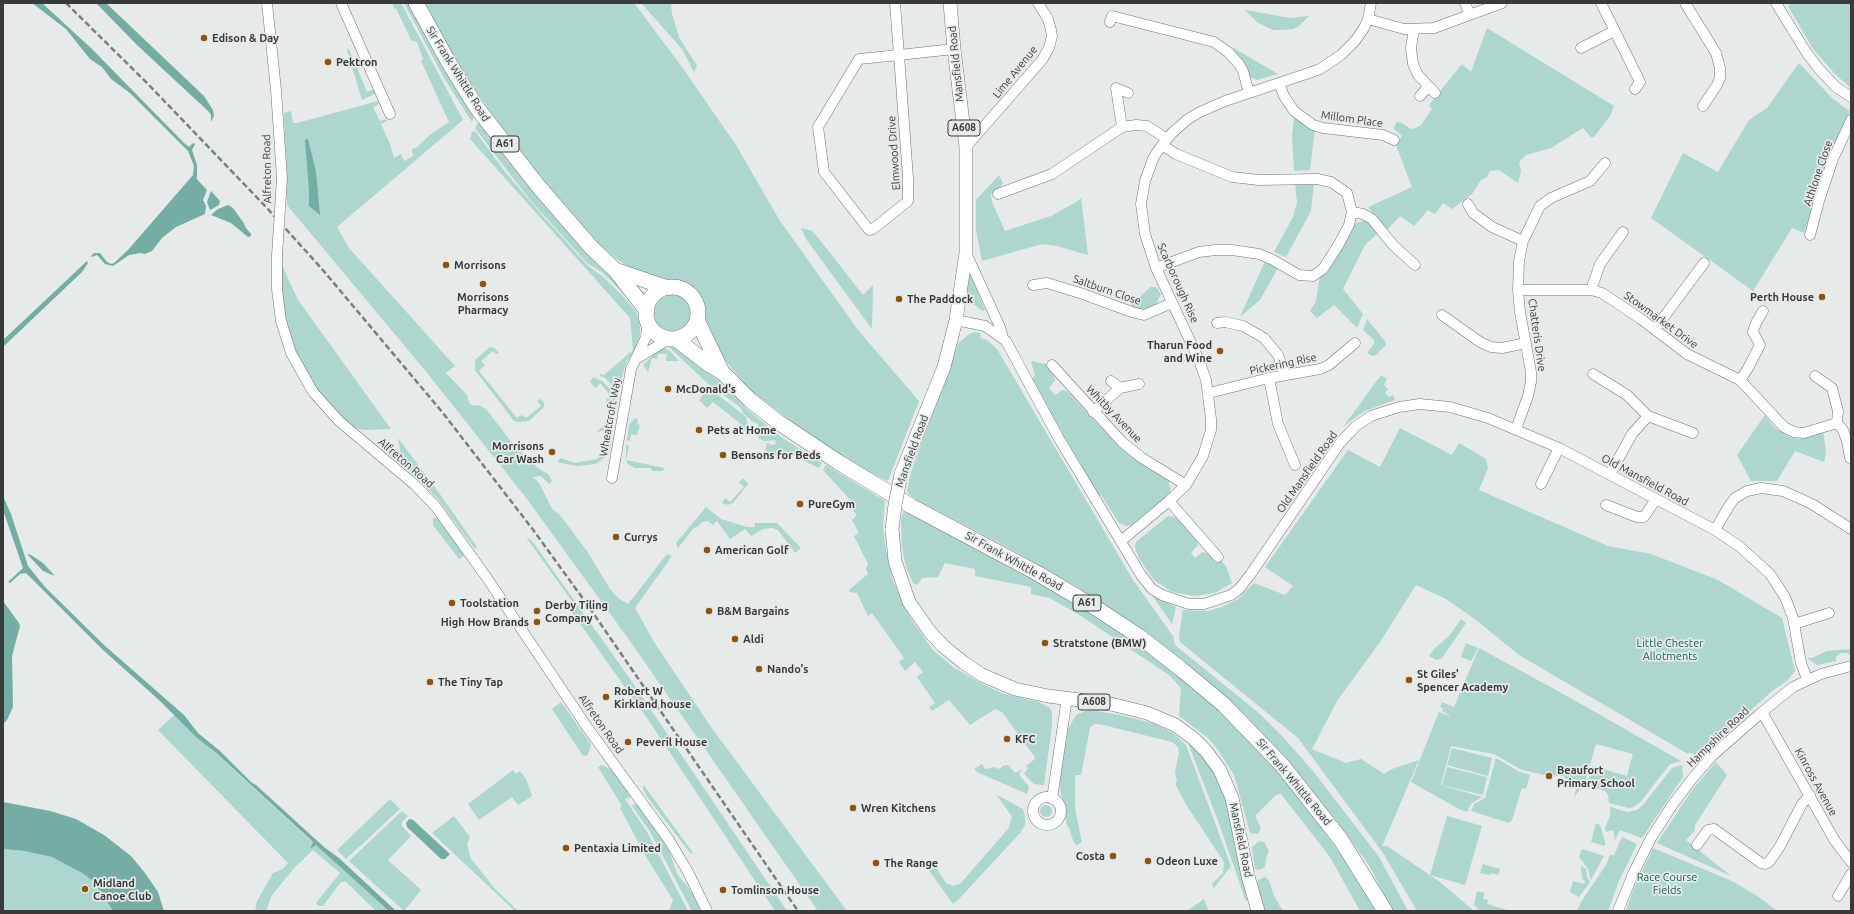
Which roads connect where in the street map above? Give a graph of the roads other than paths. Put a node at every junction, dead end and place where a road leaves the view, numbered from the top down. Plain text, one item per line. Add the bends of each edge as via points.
1 (267, 3) edge
2 (340, 3) edge
3 (416, 3) edge
4 (895, 3) edge
5 (950, 3) edge
6 (1038, 3) edge
7 (1371, 3) edge
8 (1465, 3) edge
9 (1502, 3) edge
10 (1601, 3) edge
11 (1685, 3) edge
12 (1776, 3) edge
13 (1470, 15) junction
14 (1368, 19) junction
15 (1110, 22) dead end
16 (1414, 29) junction
17 (1614, 31) junction
18 (1581, 48) dead end
19 (954, 49) junction
20 (899, 55) junction
21 (1279, 83) junction
22 (1635, 89) dead end
23 (1128, 93) dead end
24 (1249, 93) junction
25 (1420, 96) dead end
26 (1851, 98) edge
27 (1703, 106) dead end
28 (390, 114) dead end
29 (1851, 120) edge
30 (1122, 127) junction
31 (1394, 140) dead end
32 (1165, 142) junction
33 (966, 147) junction
34 (1605, 163) dead end
35 (998, 194) dead end
36 (1468, 204) dead end
37 (1352, 212) junction
38 (1623, 232) dead end
39 (1810, 235) dead end
40 (1523, 241) junction
41 (966, 253) junction
42 (1704, 263) dead end
43 (1415, 265) dead end
44 (1156, 268) junction
45 (615, 270) junction
46 (1033, 285) dead end
47 (668, 288) junction
48 (1518, 290) junction
49 (1591, 290) junction
50 (1172, 303) junction
51 (1763, 311) dead end
52 (647, 315) junction
53 (1442, 316) dead end
54 (697, 320) junction
55 (956, 320) junction
56 (1217, 323) dead end
57 (1654, 329) junction
58 (1003, 338) junction
59 (673, 339) junction
60 (1355, 343) dead end
61 (1526, 343) junction
62 (635, 360) junction
63 (1052, 365) dead end
64 (722, 372) junction
65 (1594, 374) dead end
66 (1285, 375) junction
67 (1816, 376) dead end
68 (1269, 378) junction
69 (1740, 380) junction
70 (1111, 381) dead end
71 (1139, 384) dead end
72 (1120, 388) junction
73 (1208, 393) junction
74 (1093, 412) junction
75 (1648, 416) junction
76 (1837, 422) junction
77 (1516, 429) junction
78 (1693, 434) dead end
79 (1559, 448) junction
80 (1850, 458) dead end
81 (1295, 465) dead end
82 (1610, 474) junction
83 (612, 478) dead end
84 (1541, 484) dead end
85 (1186, 486) junction
86 (1656, 499) junction
87 (1170, 501) junction
88 (1626, 502) dead end
89 (1606, 505) dead end
90 (1621, 512) junction
91 (1851, 529) edge
92 (1715, 530) junction
93 (1121, 541) junction
94 (1218, 557) dead end
95 (1829, 613) dead end
96 (1794, 624) junction
97 (1851, 666) edge
98 (1807, 679) junction
99 (1067, 698) junction
100 (1762, 712) junction
101 (1810, 795) junction
102 (1052, 799) dead end
103 (1697, 845) dead end
104 (1851, 862) edge
105 (1851, 874) edge
106 (1838, 896) dead end
107 (707, 911) edge
108 (1258, 911) edge
109 (1385, 911) edge
110 (1618, 911) edge

1 - 107 street, Alfreton Road, bridge via 282,178 277,256 279,308 284,334 296,365 313,392 339,421 415,485 436,507 587,727 669,840
2 - 28 street
3 - 45 highway, Sir Frank Whittle Road / A61 via 449,63 482,114 590,246
4 - 20 street, Elmwood Drive
5 - 19 main road, Mansfield Road / A608
6 - 33 street, Lime Avenue via 1048,19 1051,30 1049,48 1042,60
7 - 14 street, Scarborough Rise
8 - 13 street
9 - 13 street
10 - 17 street
11 - 27 street via 1716,54 1720,68 1717,85
12 - 26 street via 1819,69
13 - 16 street via 1434,28
14 - 16 street via 1404,29
14 - 21 street, Scarborough Rise via 1355,42 1332,62
15 - 24 street via 1112,16 1214,42 1239,64
16 - 25 street via 1411,48 1413,64 1418,75 1431,90
17 - 18 street via 1595,46
17 - 22 street via 1640,82
19 - 20 street, Elmwood Drive
19 - 33 main road, Mansfield Road / A608
20 - 20 street, Elmwood Drive via 859,59 818,124 824,172 869,230 908,200
21 - 24 street, Scarborough Rise
21 - 31 street, Millom Place via 1294,111 1313,125 1383,135
23 - 30 street via 1116,88
24 - 32 street, Scarborough Rise via 1200,112
29 - 39 street, Athlone Close via 1833,159
30 - 32 street via 1147,126
30 - 35 street via 1052,174 1008,186
32 - 37 street via 1176,154 1232,177 1259,180 1317,179 1331,182 1347,193
32 - 44 street, Scarborough Rise via 1153,160 1145,181 1141,204 1145,234
33 - 41 main road, Mansfield Road / A608
34 - 40 street, Chatteris Drive via 1590,181 1550,198 1540,206
36 - 40 street via 1473,212 1492,227
37 - 43 street via 1372,219 1393,245
37 - 44 street via 1339,244 1325,266 1313,276 1301,276 1259,254 1232,250 1199,252
38 - 49 street via 1600,264
40 - 48 street, Chatteris Drive
41 - 55 main road, Mansfield Road / A608
41 - 58 street, Old Mansfield Road
42 - 57 street
44 - 50 street, Scarborough Rise
45 - 47 highway, Sir Frank Whittle Road / A61
45 - 52 highway, Sir Frank Whittle Road / A61
46 - 50 street, Saltburn Close via 1047,283 1139,314 1152,313
47 - 52 highway via 654,296 648,306
47 - 54 highway via 690,294 697,306
48 - 49 street, Stowmarket Drive
48 - 61 street, Chatteris Drive
49 - 57 street, Stowmarket Drive via 1610,298
50 - 73 street, Scarborough Rise via 1199,360
51 - 69 street via 1753,332 1760,345
52 - 59 highway via 655,332
52 - 62 street, Wheatcroft Way via 646,337
53 - 61 street via 1491,347 1502,348
54 - 59 highway via 690,332
54 - 64 highway, Sir Frank Whittle Road / A61
55 - 58 street, Old Mansfield Road via 986,326
55 - 99 main road, Mansfield Road / A608, bridge via 944,367 901,474 892,530 895,561 905,592 920,620 943,646 974,670 1001,684 1028,692
56 - 66 street via 1243,326 1264,338 1278,355
57 - 69 street, Stowmarket Drive via 1691,357
58 - 93 street, Old Mansfield Road via 1058,437
59 - 62 street
59 - 64 highway, Sir Frank Whittle Road / A61
60 - 66 street, Pickering Rise via 1329,365
61 - 77 street, Chatteris Drive via 1531,372 1530,382 1528,396
62 - 83 street, Wheatcroft Way via 630,375
63 - 74 street, Whitby Avenue
64 - 109 highway, Sir Frank Whittle Road / A61 via 750,400 838,462 911,506 1084,601 1140,637 1181,669 1241,722 1287,770 1341,840
65 - 75 street via 1627,394
66 - 68 street, Pickering Rise
67 - 76 street via 1832,388 1838,411
68 - 73 street, Pickering Rise
68 - 81 street via 1278,424
69 - 76 street, Stowmarket Drive via 1789,430 1804,433
70 - 72 street
71 - 72 street
72 - 74 street
73 - 85 street, Scarborough Rise via 1211,419 1208,443 1198,467
74 - 85 street, Whitby Avenue via 1122,442 1142,458
75 - 78 street
75 - 82 street via 1632,434
76 - 80 street via 1847,441
77 - 79 street, Old Mansfield Road
77 - 93 street, Old Mansfield Road via 1473,412 1430,405 1400,407 1371,416 1356,426 1340,443 1239,589 1213,602 1189,604 1152,589
79 - 82 street, Old Mansfield Road
79 - 84 street
82 - 86 street, Old Mansfield Road
85 - 87 street, Scarborough Rise
86 - 90 street via 1644,517 1637,518
86 - 92 street, Old Mansfield Road
87 - 93 street, Scarborough Rise
87 - 94 street
88 - 90 street
89 - 90 street
91 - 92 street via 1812,504 1783,491 1761,488 1747,491 1735,498
92 - 96 street, Old Mansfield Road via 1750,554 1770,574 1785,597
95 - 96 street
96 - 98 street, Old Mansfield Road via 1801,664
97 - 98 street, Hampshire Road
98 - 100 street, Hampshire Road
99 - 102 street
99 - 108 main road, Mansfield Road / A608 via 1111,704 1157,716 1181,729 1206,751 1225,778 1234,804 1248,876
100 - 101 street, Kinross Avenue
100 - 110 street, Hampshire Road via 1712,756 1673,804 1651,838
101 - 103 street via 1802,804 1769,862 1762,863 1714,829 1708,830
101 - 104 street, Kinross Avenue via 1835,841
105 - 106 street

